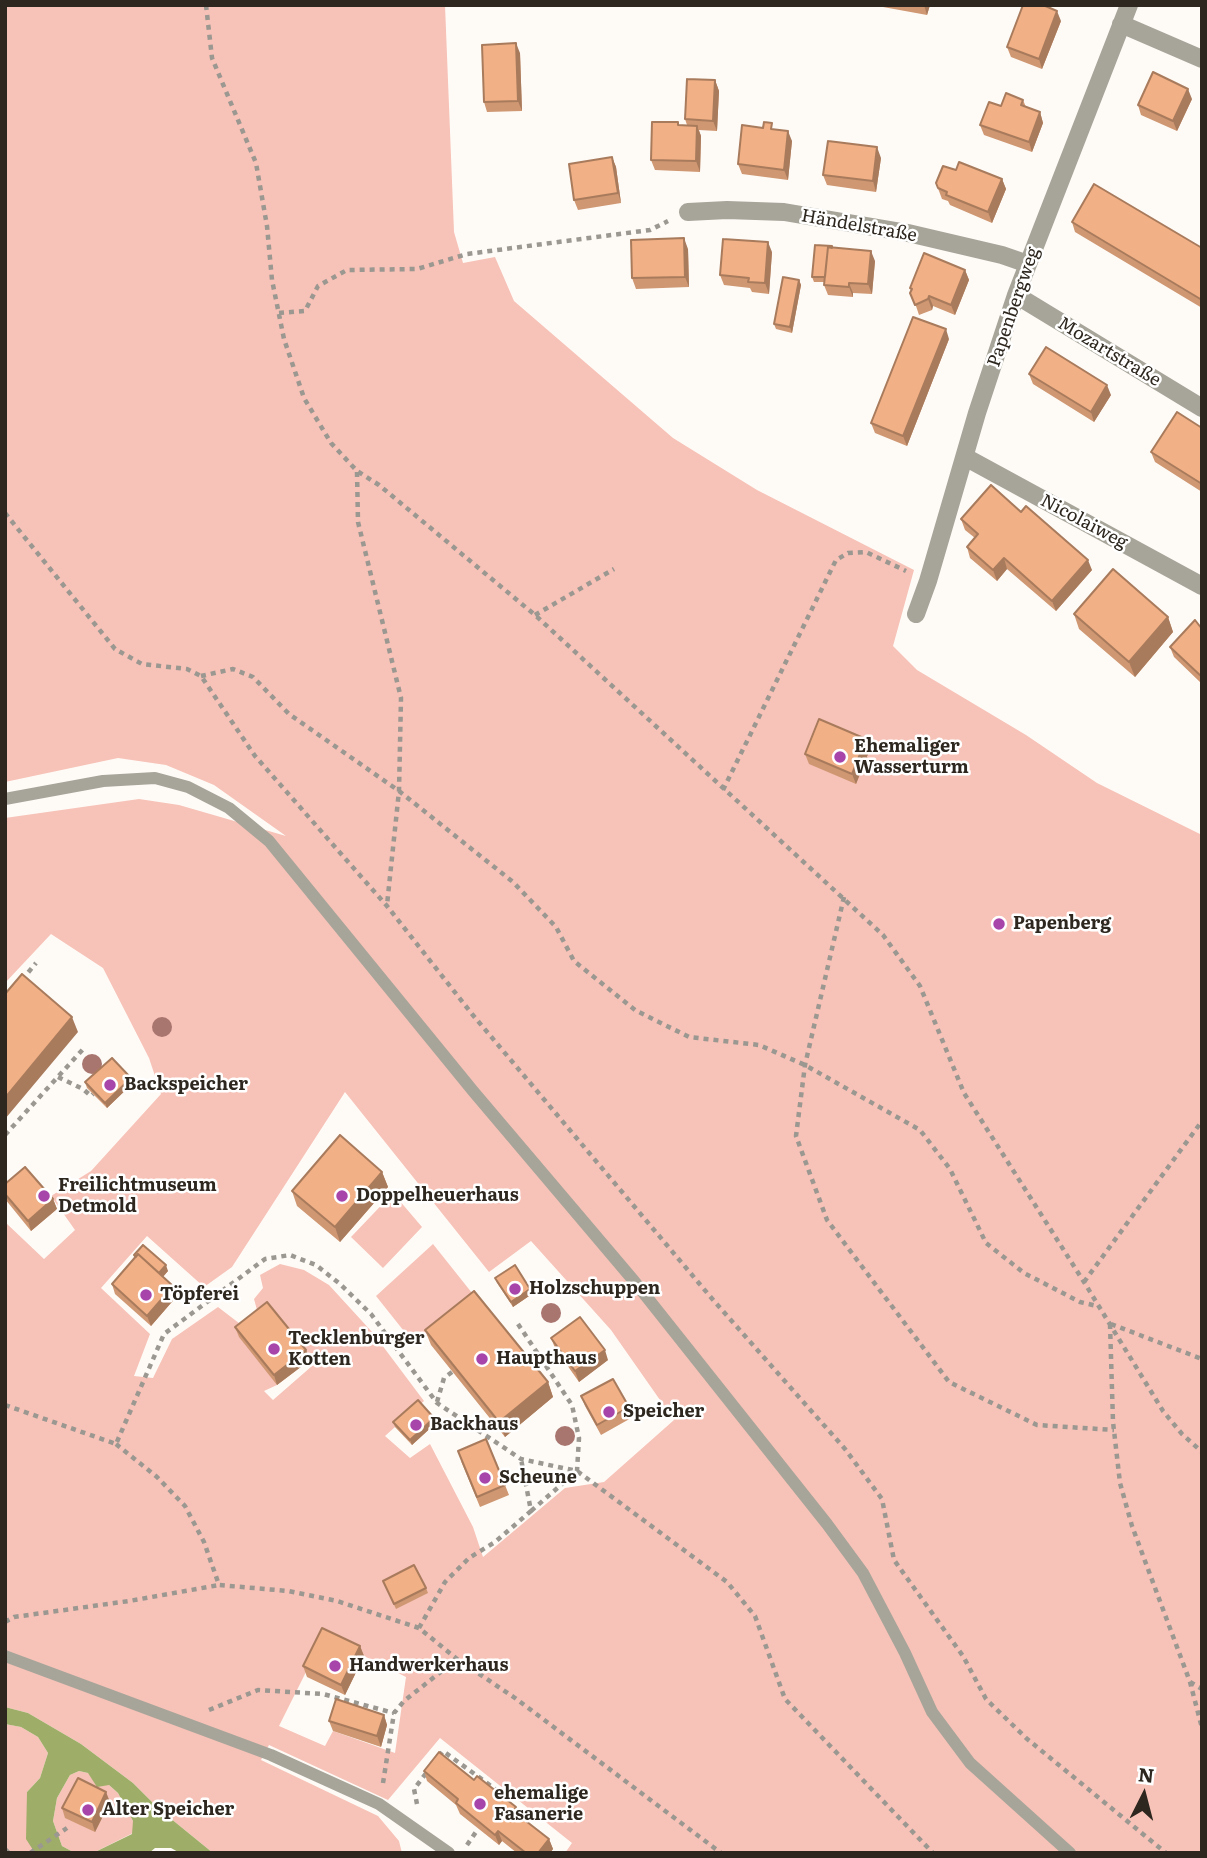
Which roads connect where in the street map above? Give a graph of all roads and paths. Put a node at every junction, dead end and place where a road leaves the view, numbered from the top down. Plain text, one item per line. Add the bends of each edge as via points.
1 (206, 5) edge
2 (1125, 11) edge
3 (1202, 59) edge
4 (688, 212) dead end
5 (650, 230) dead end
6 (1028, 264) junction
7 (1016, 295) junction
8 (279, 313) junction
9 (1202, 408) edge
10 (965, 457) junction
11 (357, 471) junction
12 (5, 513) edge
13 (614, 569) dead end
14 (928, 581) junction
15 (1202, 586) edge
16 (916, 614) dead end
17 (535, 615) junction
18 (201, 676) junction
19 (723, 790) junction
20 (400, 791) junction
21 (5, 799) edge
22 (844, 898) junction
23 (387, 906) junction
24 (36, 963) dead end
25 (20, 982) edge
26 (85, 1047) dead end
27 (805, 1065) junction
28 (58, 1077) junction
29 (93, 1094) edge
30 (1202, 1121) edge
31 (5, 1135) edge
32 (1084, 1282) junction
33 (1098, 1307) junction
34 (518, 1324) dead end
35 (1110, 1324) junction
36 (1202, 1359) edge
37 (452, 1372) edge
38 (437, 1403) junction
39 (5, 1405) edge
40 (1114, 1430) junction
41 (116, 1444) junction
42 (1202, 1452) edge
43 (521, 1460) junction
44 (577, 1471) junction
45 (531, 1511) junction
46 (219, 1585) junction
47 (5, 1622) edge
48 (419, 1628) junction
49 (5, 1656) edge
50 (457, 1658) junction
51 (1190, 1682) junction
52 (1202, 1689) edge
53 (394, 1713) junction
54 (183, 1722) junction
55 (1202, 1728) edge
56 (436, 1760) edge
57 (428, 1770) edge
58 (498, 1800) edge
59 (379, 1804) junction
60 (68, 1828) edge
61 (478, 1829) edge
62 (423, 1833) junction
63 (33, 1851) edge
64 (449, 1853) edge
65 (461, 1853) edge
66 (720, 1853) edge
67 (933, 1853) edge
68 (1070, 1853) edge
69 (1166, 1853) edge

1 - 8 path via 212,58 257,163
2 - 3 street
2 - 6 street, Papenbergweg
4 - 6 street, Händelstraße via 784,212 908,233
5 - 8 path via 467,254 417,269 346,271 318,286 305,311
6 - 7 street, Papenbergweg
7 - 9 street, Mozartstraße
7 - 10 street, Papenbergweg
8 - 11 path via 304,398 331,443
10 - 14 street, Papenbergweg
10 - 15 street, Nicolaiweg
11 - 17 path
11 - 20 path via 358,522 401,698
12 - 18 path via 115,649 142,664 187,669
13 - 17 path
14 - 16 street, Papenbergweg
14 - 19 path via 866,552 848,553 836,560
17 - 19 path
18 - 20 path via 233,669 253,677 289,714
18 - 23 path via 256,756
19 - 22 path
20 - 23 path
20 - 27 path via 513,882 556,927 574,961 635,1010 689,1037 759,1045
21 - 68 lane via 103,781 155,778 188,787 229,808 270,841 634,1281 827,1524 863,1573 932,1712 970,1763
22 - 27 path
22 - 32 path via 883,935 920,986 964,1093
23 - 69 path via 714,1301 845,1448 882,1499 894,1560 963,1656 986,1699 1026,1738
24 - 25 path
26 - 28 path
27 - 33 path via 920,1130 950,1169 986,1243 1024,1273
27 - 40 path via 796,1136 827,1220 949,1382 1037,1425
28 - 29 path
28 - 31 path
30 - 32 path
32 - 33 path
33 - 35 path
34 - 44 path via 572,1405 579,1438
35 - 36 path
35 - 40 path
35 - 42 path via 1163,1410
37 - 38 path via 444,1378
38 - 41 path via 371,1314 324,1271 290,1255 265,1259 164,1334
38 - 43 path
39 - 41 path
40 - 51 path via 1120,1483 1132,1526
41 - 46 path via 185,1506
43 - 44 path
43 - 45 path
44 - 45 path
44 - 67 path via 727,1582 755,1616 785,1699
45 - 48 path via 445,1582
46 - 47 path
46 - 48 path via 337,1601
48 - 50 path
49 - 54 lane
50 - 53 path
50 - 66 path
51 - 52 path
51 - 55 path
53 - 54 path via 323,1694 258,1690
53 - 59 path
54 - 59 lane via 271,1755
56 - 58 path via 443,1751 502,1794
57 - 62 path via 414,1789
59 - 62 lane
60 - 63 path
61 - 65 path
62 - 64 lane

